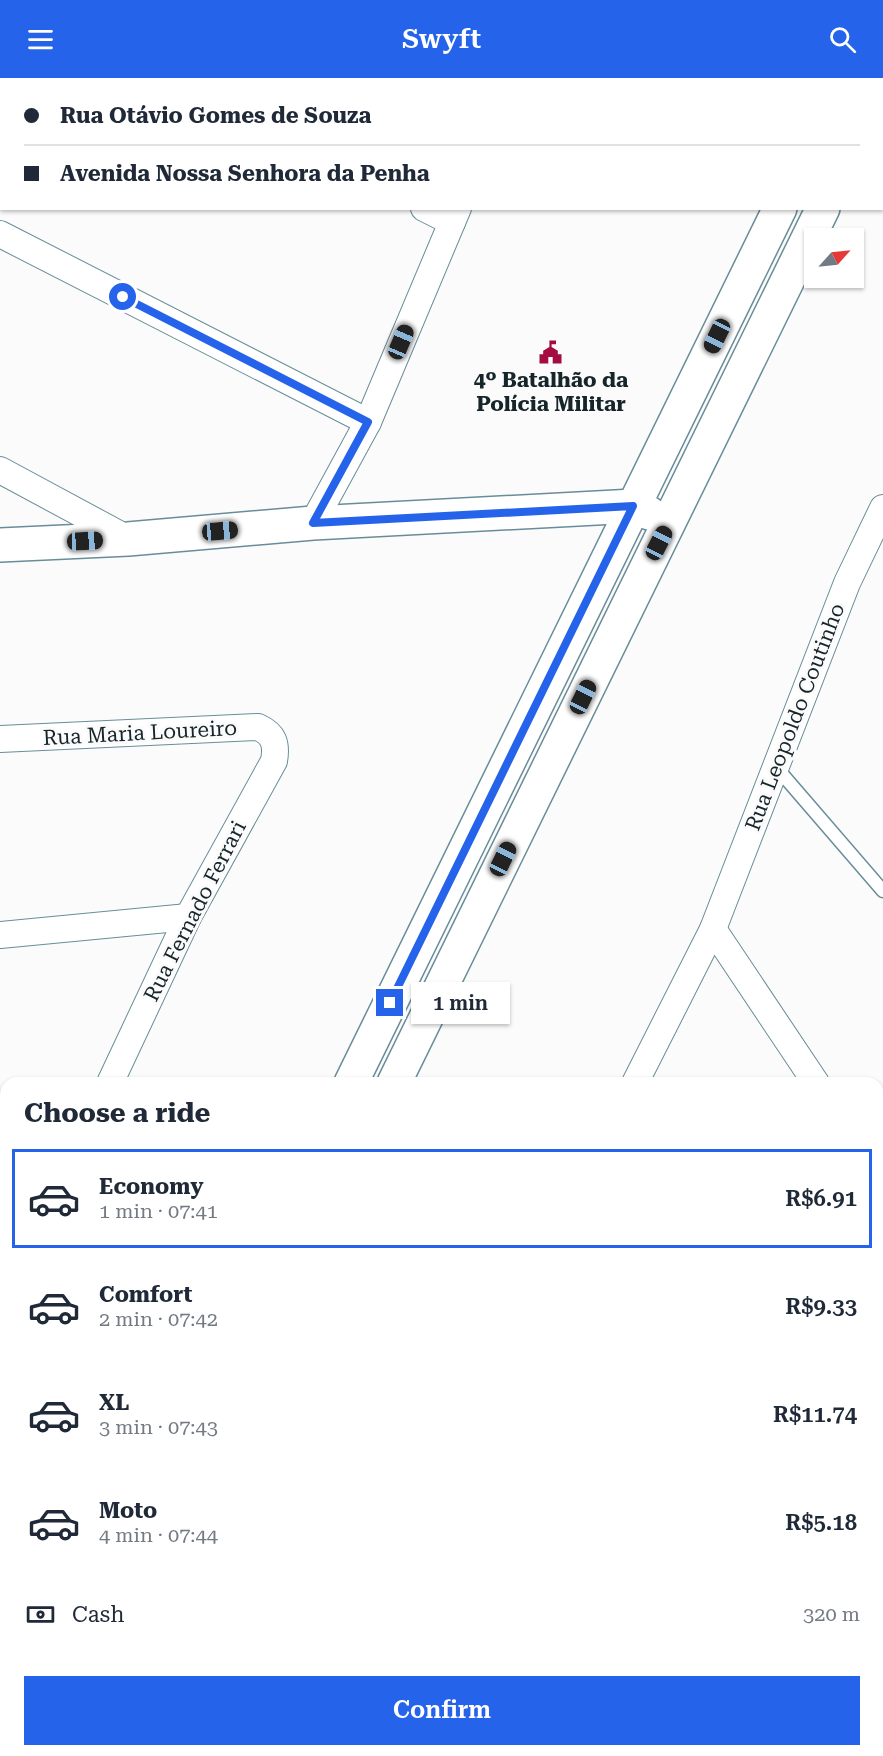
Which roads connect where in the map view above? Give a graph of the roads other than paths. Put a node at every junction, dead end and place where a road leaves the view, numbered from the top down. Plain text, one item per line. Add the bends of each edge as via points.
1 (433, 210) edge
2 (779, 210) edge
3 (823, 210) edge
4 (455, 215) edge
5 (0, 234) edge
6 (368, 422) junction
7 (0, 470) edge
8 (633, 506) junction
9 (883, 508) edge
10 (669, 522) junction
11 (313, 523) junction
12 (128, 539) junction
13 (0, 545) edge
14 (539, 699) junction
15 (574, 716) junction
16 (0, 739) edge
17 (274, 740) joint
18 (776, 767) junction
19 (449, 884) junction
20 (883, 891) edge
21 (483, 900) junction
22 (188, 917) junction
23 (713, 929) junction
24 (0, 935) edge
25 (113, 1077) edge
26 (354, 1077) edge
27 (397, 1077) edge
28 (638, 1077) edge
29 (812, 1077) edge

1 - 4 street
2 - 8 street
3 - 10 street
4 - 6 street
5 - 6 street
6 - 11 street
7 - 12 street
8 - 10 street
8 - 11 street
8 - 14 street
9 - 18 street, Rua Leopoldo Coutinho via 847,583
10 - 15 street
11 - 12 street
12 - 13 street
14 - 15 street
14 - 19 street
15 - 21 street
16 - 17 street, Rua Maria Loureiro via 258,727 268,731
17 - 22 street, Rua Fernado Ferrari via 274,761
18 - 20 lane
18 - 23 street, Rua Leopoldo Coutinho
19 - 21 street
19 - 26 street
21 - 27 street
22 - 24 street
22 - 25 street, Rua Fernado Ferrari
23 - 28 street, Rua Leopoldo Coutinho
23 - 29 street

